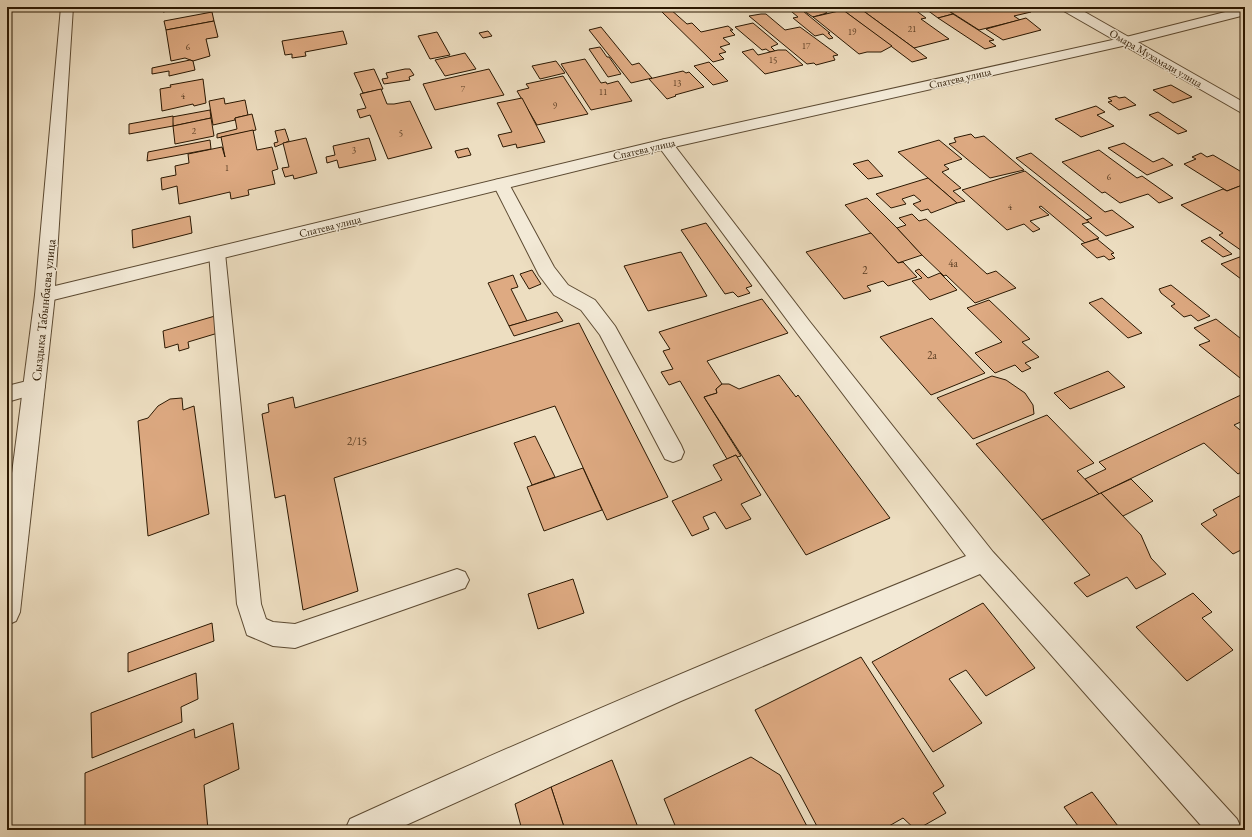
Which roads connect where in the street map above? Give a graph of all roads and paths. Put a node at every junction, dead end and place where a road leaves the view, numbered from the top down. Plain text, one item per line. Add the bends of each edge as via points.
1 (67, 7) edge
2 (1067, 7) edge
3 (1245, 11) edge
4 (1127, 41) junction
5 (1245, 109) edge
6 (665, 144) junction
7 (501, 184) junction
8 (217, 253) junction
9 (45, 295) junction
10 (35, 387) junction
11 (7, 394) edge
12 (673, 452) dead end
13 (984, 560) junction
14 (457, 580) dead end
15 (7, 612) edge
16 (361, 830) edge
17 (1226, 830) edge

1 - 9 street, Сыздыка Табынбаева улица
2 - 4 street, Омара Мухамади улица
3 - 4 street, Спатева улица
4 - 5 street, Омара Мухамади улица
4 - 6 street, Спатева улица
6 - 7 street, Спатева улица
6 - 13 street via 803,328
7 - 8 street, Спатева улица
7 - 12 street via 546,270 561,290 588,305 608,331
8 - 9 street, Спатева улица
8 - 14 lane via 250,604 256,626 274,634 295,636
9 - 10 street, Сыздыка Табынбаева улица
10 - 11 lane
10 - 15 street, Сыздыка Табынбаева улица
13 - 16 street via 452,787
13 - 17 street

